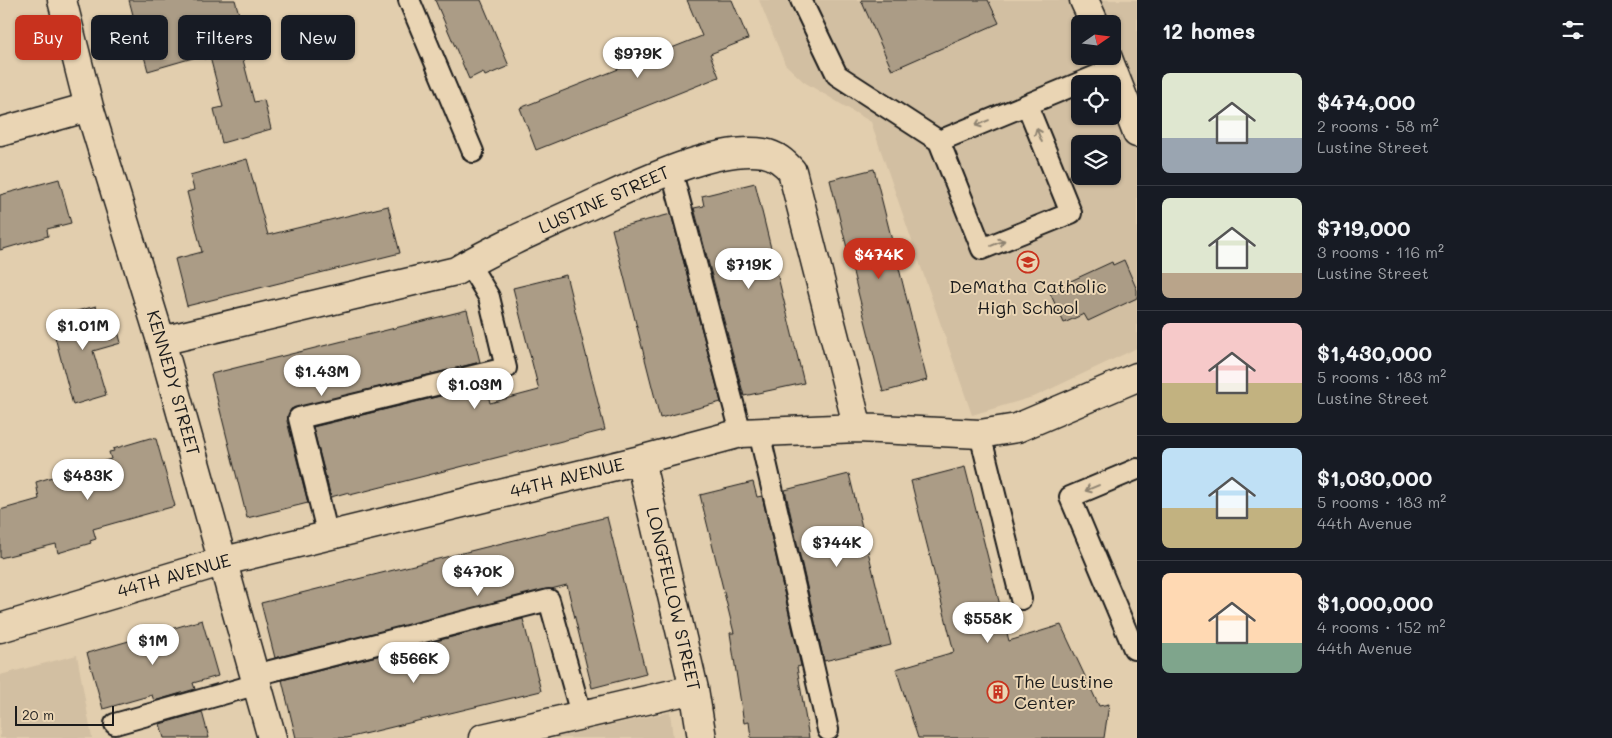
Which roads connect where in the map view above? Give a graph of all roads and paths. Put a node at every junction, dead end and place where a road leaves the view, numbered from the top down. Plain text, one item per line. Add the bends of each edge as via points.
1 (62, 0) edge
2 (409, 0) edge
3 (801, 0) edge
4 (1084, 0) edge
5 (1091, 15) edge
6 (1106, 65) edge
7 (1111, 65) edge
8 (1027, 105) junction
9 (90, 107) junction
10 (0, 132) edge
11 (1137, 133) edge
12 (938, 141) junction
13 (473, 152) dead end
14 (671, 169) junction
15 (469, 264) junction
16 (161, 341) junction
17 (1137, 377) edge
18 (858, 428) junction
19 (750, 433) junction
20 (980, 434) junction
21 (640, 460) junction
22 (1137, 468) edge
23 (328, 536) junction
24 (224, 561) junction
25 (1021, 599) dead end
26 (0, 628) edge
27 (1137, 648) edge
28 (256, 680) junction
29 (694, 689) junction
30 (581, 714) junction
31 (115, 724) dead end
32 (828, 730) dead end
33 (272, 738) edge
34 (482, 738) edge
35 (702, 738) edge

1 - 9 street, KENNEDY STREET
2 - 13 lane
3 - 12 lane via 837,75
4 - 5 street
6 - 8 lane
7 - 11 street
8 -> 12 lane
12 -> 8 lane via 982,249 1071,213
9 - 10 street
9 - 16 street, KENNEDY STREET
14 - 15 street, LUSTINE STREET via 499,246
14 - 18 street, LUSTINE STREET via 731,153 764,153 781,160 792,171
14 - 19 lane
15 - 16 street, LUSTINE STREET via 456,271
15 - 23 lane via 488,297 506,368 299,418
16 - 24 street, KENNEDY STREET
17 - 20 street, 44TH AVENUE via 1017,428
18 - 19 street, 44TH AVENUE
18 - 20 street, 44TH AVENUE
19 - 21 street, 44TH AVENUE
19 - 32 lane
20 - 25 lane
21 - 23 street, 44TH AVENUE
21 - 29 street, LONGFELLOW STREET
22 -> 27 lane via 1070,497 1134,649
23 - 24 street, 44TH AVENUE
24 - 26 street, 44TH AVENUE
24 - 28 street, KENNEDY STREET
28 - 30 lane via 549,600
28 - 31 lane
28 - 33 street, KENNEDY STREET
29 - 30 street
29 - 35 street, LONGFELLOW STREET
30 - 34 street

